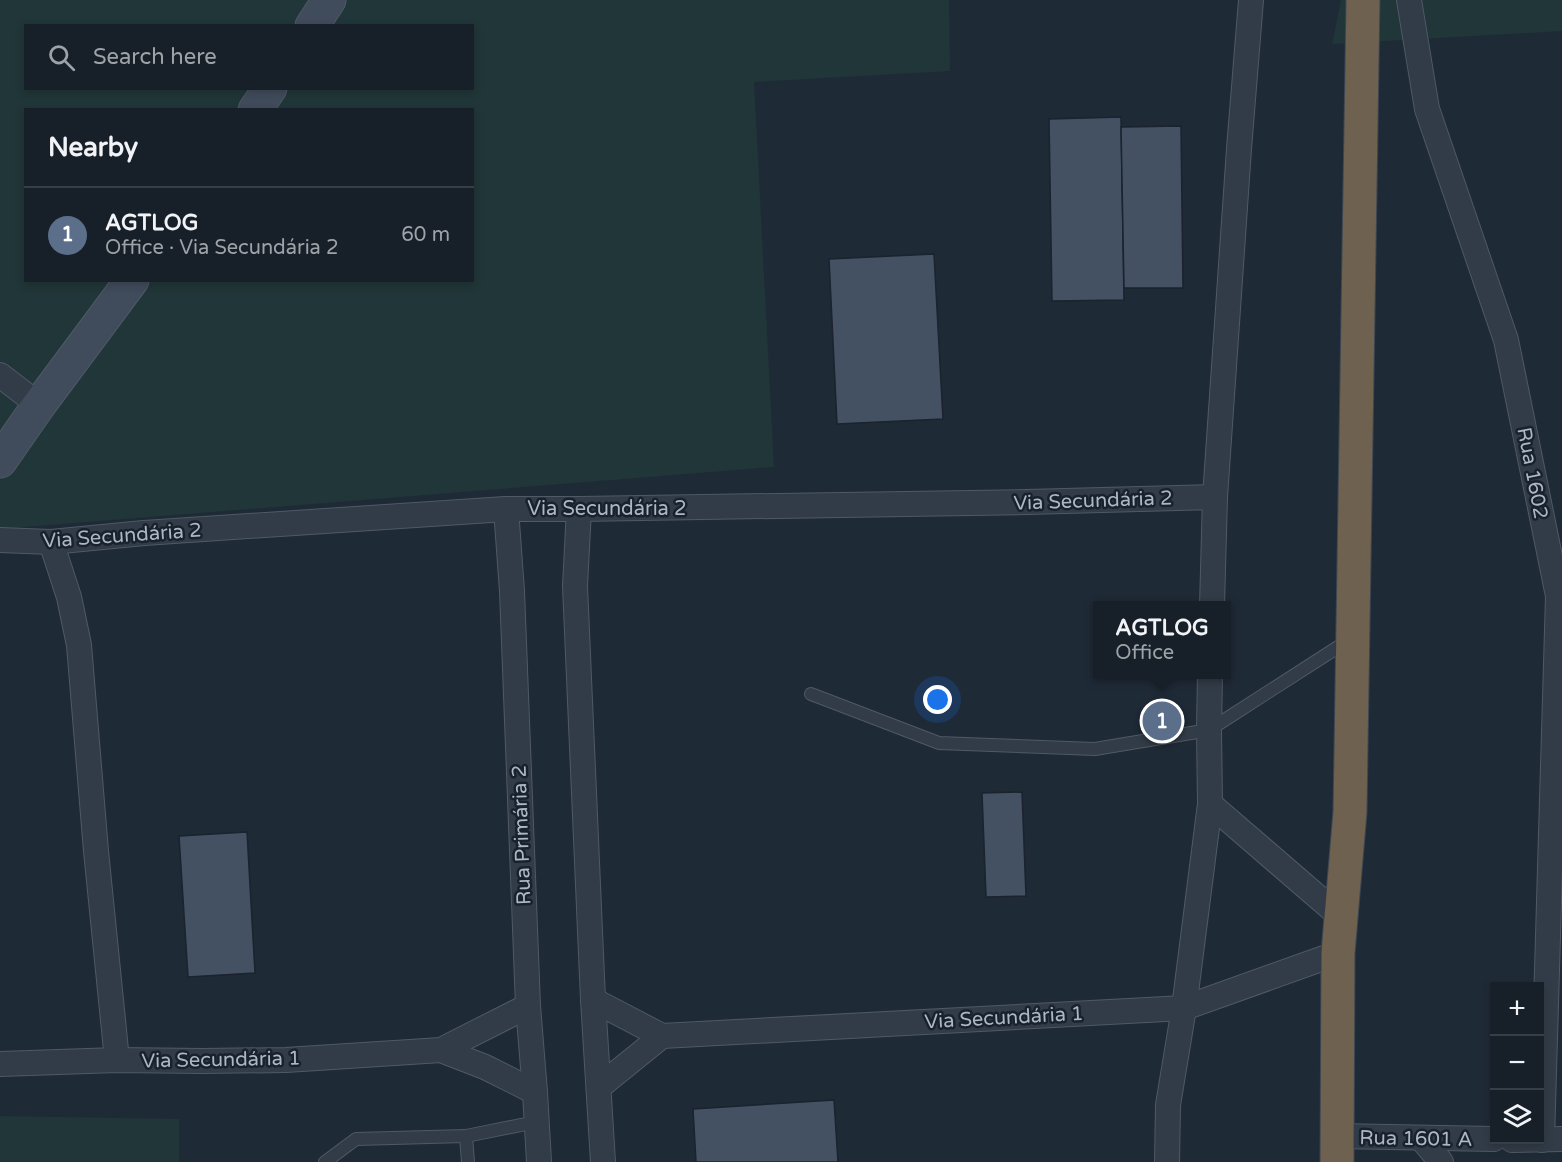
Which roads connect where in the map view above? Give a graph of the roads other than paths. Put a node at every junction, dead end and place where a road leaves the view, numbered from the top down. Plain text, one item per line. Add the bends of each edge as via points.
1 (329, 0) edge
2 (1251, 0) edge
3 (1363, 0) edge
4 (1409, 0) edge
5 (313, 24) edge
6 (269, 90) edge
7 (256, 108) edge
8 (131, 282) edge
9 (0, 375) edge
10 (39, 405) junction
11 (0, 461) edge
12 (1215, 497) junction
13 (506, 509) junction
14 (579, 509) junction
15 (0, 540) edge
16 (51, 542) junction
17 (1560, 595) edge
18 (1212, 601) edge
19 (1353, 638) junction
20 (1210, 679) edge
21 (812, 694) dead end
22 (1209, 730) junction
23 (1210, 804) junction
24 (1341, 917) junction
25 (1338, 954) junction
26 (593, 1000) junction
27 (528, 1006) junction
28 (1184, 1008) junction
29 (662, 1036) junction
30 (441, 1050) junction
31 (117, 1060) junction
32 (0, 1064) edge
33 (598, 1087) junction
34 (535, 1092) junction
35 (536, 1122) junction
36 (466, 1136) junction
37 (1421, 1138) junction
38 (1490, 1139) edge
39 (1552, 1139) edge
40 (1337, 1149) edge
41 (325, 1162) edge
42 (468, 1162) edge
43 (539, 1162) edge
44 (603, 1162) edge
45 (1167, 1162) edge
46 (1441, 1162) edge

1 - 5 street
2 - 12 street
3 - 19 highway
4 - 17 street, Rua 1602 via 1427,109 1506,340
6 - 7 street
8 - 10 street
9 - 10 street
10 - 11 street
12 - 14 street, Via Secundária 2
12 - 18 street
13 - 14 street, Via Secundária 2
13 - 16 street, Via Secundária 2
13 - 27 street, Rua Primária 2
14 - 26 street via 575,586
15 - 16 street, Via Secundária 2
16 - 31 street via 79,645
17 - 39 street, Rua 1602
19 - 22 lane
19 - 24 highway via 1350,812
20 - 22 street
21 - 22 lane via 939,743 1095,750
22 - 23 street
23 - 24 street
23 - 28 street
24 - 25 highway
25 - 28 street, Via Secundária 1
25 - 40 highway
26 - 29 street
26 - 33 street
27 - 30 street
27 - 34 street, Rua Primária 2
28 - 29 street, Via Secundária 1
28 - 45 street via 1168,1105
29 - 33 street
30 - 31 street, Via Secundária 1 via 286,1060
30 - 34 street
31 - 32 street, Via Secundária 1
33 - 44 street
34 - 35 street, Rua Primária 2
35 - 36 lane
35 - 43 street, Rua Primária 2
36 - 41 lane via 357,1139
36 - 42 lane
37 - 38 street, Rua 1601 A
37 - 40 street, Rua 1601 A
37 - 46 street

